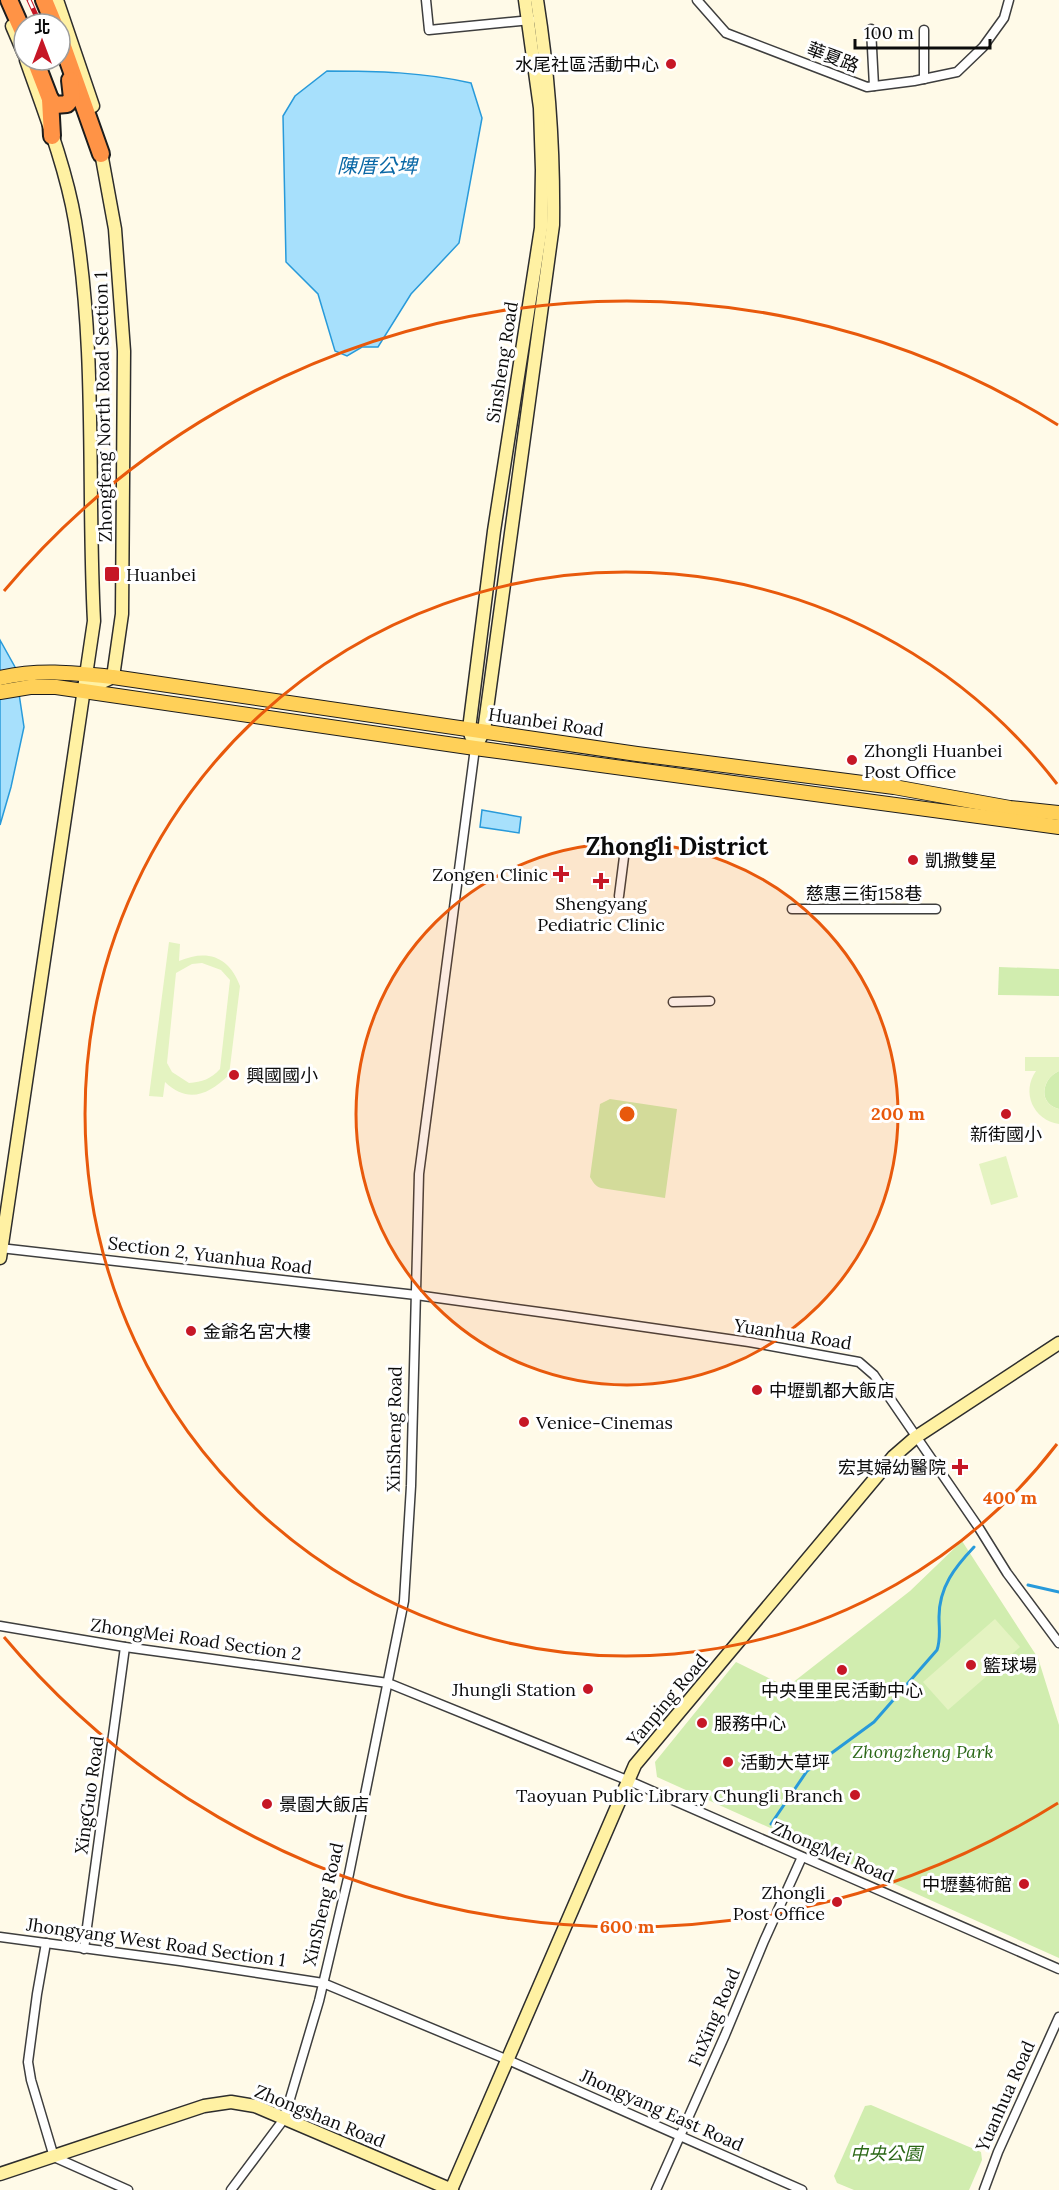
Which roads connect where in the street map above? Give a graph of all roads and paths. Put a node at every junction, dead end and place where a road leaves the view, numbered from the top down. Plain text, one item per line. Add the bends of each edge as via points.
1 (1, 0) edge
2 (57, 0) edge
3 (426, 0) edge
4 (525, 0) edge
5 (537, 0) edge
6 (697, 0) edge
7 (1009, 0) edge
8 (534, 19) junction
9 (12, 26) edge
10 (871, 29) dead end
11 (924, 30) dead end
12 (30, 72) edge
13 (40, 72) edge
14 (68, 72) edge
15 (72, 72) edge
16 (924, 79) junction
17 (874, 86) junction
18 (50, 99) junction
19 (52, 136) junction
20 (101, 154) junction
21 (85, 674) junction
22 (113, 677) junction
23 (0, 678) edge
24 (83, 691) junction
25 (0, 692) edge
26 (469, 729) junction
27 (484, 731) junction
28 (475, 748) junction
29 (637, 754) junction
30 (635, 769) junction
31 (804, 776) junction
32 (803, 792) junction
33 (1059, 813) edge
34 (1059, 827) edge
35 (626, 849) dead end
36 (619, 897) dead end
37 (792, 909) dead end
38 (936, 909) dead end
39 (710, 1001) dead end
40 (673, 1002) dead end
41 (0, 1252) edge
42 (416, 1295) junction
43 (1059, 1343) edge
44 (916, 1437) junction
45 (0, 1626) edge
46 (1059, 1643) edge
47 (125, 1647) junction
48 (388, 1683) junction
49 (627, 1780) junction
50 (802, 1857) junction
51 (0, 1937) edge
52 (46, 1943) junction
53 (84, 1948) junction
54 (1059, 1969) edge
55 (323, 1983) junction
56 (1059, 2017) edge
57 (508, 2060) junction
58 (284, 2119) junction
59 (679, 2136) junction
60 (54, 2157) junction
61 (0, 2174) edge
62 (128, 2190) edge
63 (231, 2190) edge
64 (451, 2190) edge
65 (656, 2190) edge
66 (802, 2190) edge
67 (984, 2190) edge

1 - 9 main road
2 - 20 main road, Zhongfeng North Road Section 1 via 94,112
3 - 8 street via 429,30
4 - 8 main road, Sinsheng Road
5 - 8 main road
6 - 17 street, 華夏路 via 726,33 839,78
7 - 16 street, 華夏路 via 1004,18 983,48 957,72
8 - 26 main road, Sinsheng Road via 540,108 541,228
8 - 27 main road via 551,102 553,225
10 - 17 street
11 - 16 street
12 - 19 main road, Zhongfeng North Road Section 1
13 - 18 highway
14 - 18 highway via 72,98 60,105
15 - 20 highway
16 - 17 street, 華夏路
18 - 19 highway
19 - 21 main road, Zhongfeng North Road Section 1 via 74,218 89,341 94,621
20 - 22 main road, Zhongfeng North Road Section 1 via 116,229 124,351 122,614
21 - 22 main road, Huanbei Road
21 - 23 main road, Huanbei Road via 27,672
21 - 24 main road, Zhongfeng North Road Section 1
22 - 24 main road
22 - 26 main road, Huanbei Road
24 - 25 main road, Huanbei Road via 30,687
24 - 28 main road, Huanbei Road
24 - 41 main road, Zhongfeng North Road Section 1
26 - 27 main road, Huanbei Road
26 - 28 main road, XinSheng Road
27 - 28 main road
27 - 29 main road, Huanbei Road
28 - 30 main road, Huanbei Road
28 - 42 street, XinSheng Road via 418,1174
29 - 30 street
29 - 31 main road, Huanbei Road
30 - 32 main road, Huanbei Road
31 - 32 street
31 - 33 main road, Huanbei Road
32 - 34 main road, Huanbei Road
35 - 36 street
37 - 38 street, 慈惠三街158巷
39 - 40 street
41 - 42 street, Section 2, Yuanhua Road
42 - 44 street, Yuanhua Road via 749,1342 859,1362 874,1375
42 - 48 street, XinSheng Road via 407,1567
43 - 44 main road, Yanping Road
44 - 46 street, Yuanhua Road via 980,1528 1006,1573
44 - 49 main road, Yanping Road via 822,1541 635,1765
45 - 47 street, ZhongMei Road Section 2
47 - 48 street, ZhongMei Road Section 2
47 - 53 street, XingGuo Road
48 - 49 street, ZhongMei Road Section 2
48 - 55 street, XinSheng Road
49 - 50 street, ZhongMei Road
49 - 57 main road, Yanping Road
50 - 54 street, ZhongMei Road
50 - 59 street, FuXing Road
51 - 52 street, Jhongyang West Road Section 1
52 - 53 street, Jhongyang West Road Section 1
52 - 60 street via 28,2062
53 - 55 street, Jhongyang West Road Section 1
55 - 57 street, Jhongyang West Road Section 1
55 - 58 street, XinSheng Road
56 - 67 street, Yuanhua Road
57 - 59 street, Jhongyang East Road
57 - 64 main road, Yanping Road
58 - 60 main road, Zhongshan Road via 244,2104 204,2106
58 - 63 street
58 - 64 main road, Zhongshan Road
59 - 65 street, FuXing Road
59 - 66 street, Jhongyang East Road
60 - 61 main road, Zhongshan Road
60 - 62 street

